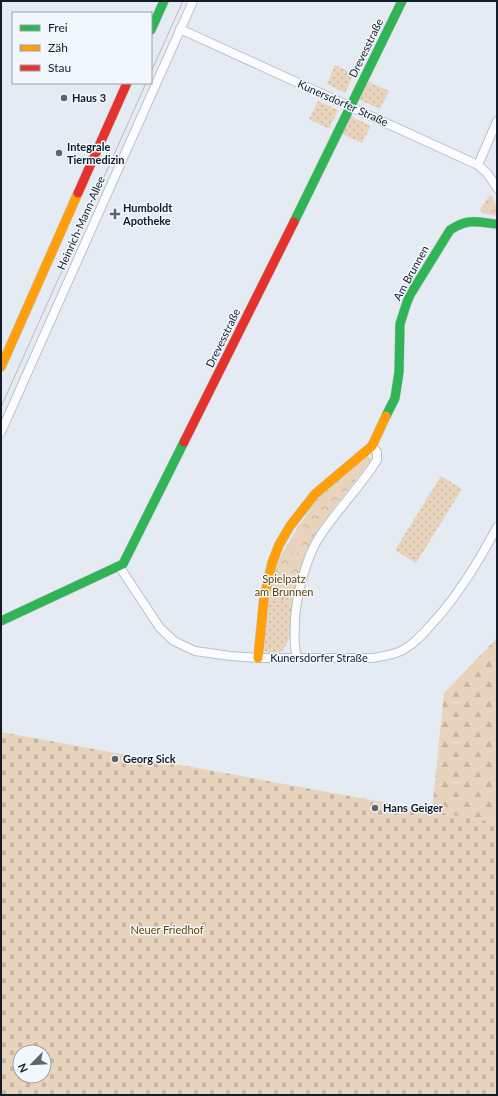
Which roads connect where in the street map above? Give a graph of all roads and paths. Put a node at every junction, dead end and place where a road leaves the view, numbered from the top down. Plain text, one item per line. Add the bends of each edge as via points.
1 (164, 1) edge
2 (193, 1) edge
3 (402, 1) edge
4 (152, 28) edge
5 (180, 30) junction
6 (127, 84) edge
7 (351, 107) junction
8 (497, 121) edge
9 (478, 165) junction
10 (497, 188) edge
11 (497, 224) edge
12 (1, 367) edge
13 (1, 432) edge
14 (372, 446) junction
15 (497, 527) edge
16 (119, 566) junction
17 (1, 621) edge
18 (258, 658) junction
19 (297, 658) junction

1 - 4 street
2 - 5 street, Heinrich-Mann-Allee
3 - 7 street, Drevesstraße
5 - 7 street, Kunersdorfer Straße
5 - 13 street, Heinrich-Mann-Allee
6 - 12 street, Heinrich-Mann-Allee
7 - 9 street, Kunersdorfer Straße
7 - 16 street, Drevesstraße via 126,560
8 - 9 street
9 - 10 street, Kunersdorfer Straße
11 - 14 street, Am Brunnen via 470,221 458,224 450,230 410,295 400,324 395,398
14 - 18 street, Am Brunnen via 315,494 279,545 265,593
14 - 19 street via 377,452 377,460 319,538 305,568 296,614 294,647
15 - 19 street, Kunersdorfer Straße via 478,564 444,611 408,647 394,654 373,658
16 - 17 street, Drevesstraße
16 - 18 street, Kunersdorfer Straße via 160,628 174,641 203,653
18 - 19 street, Kunersdorfer Straße

